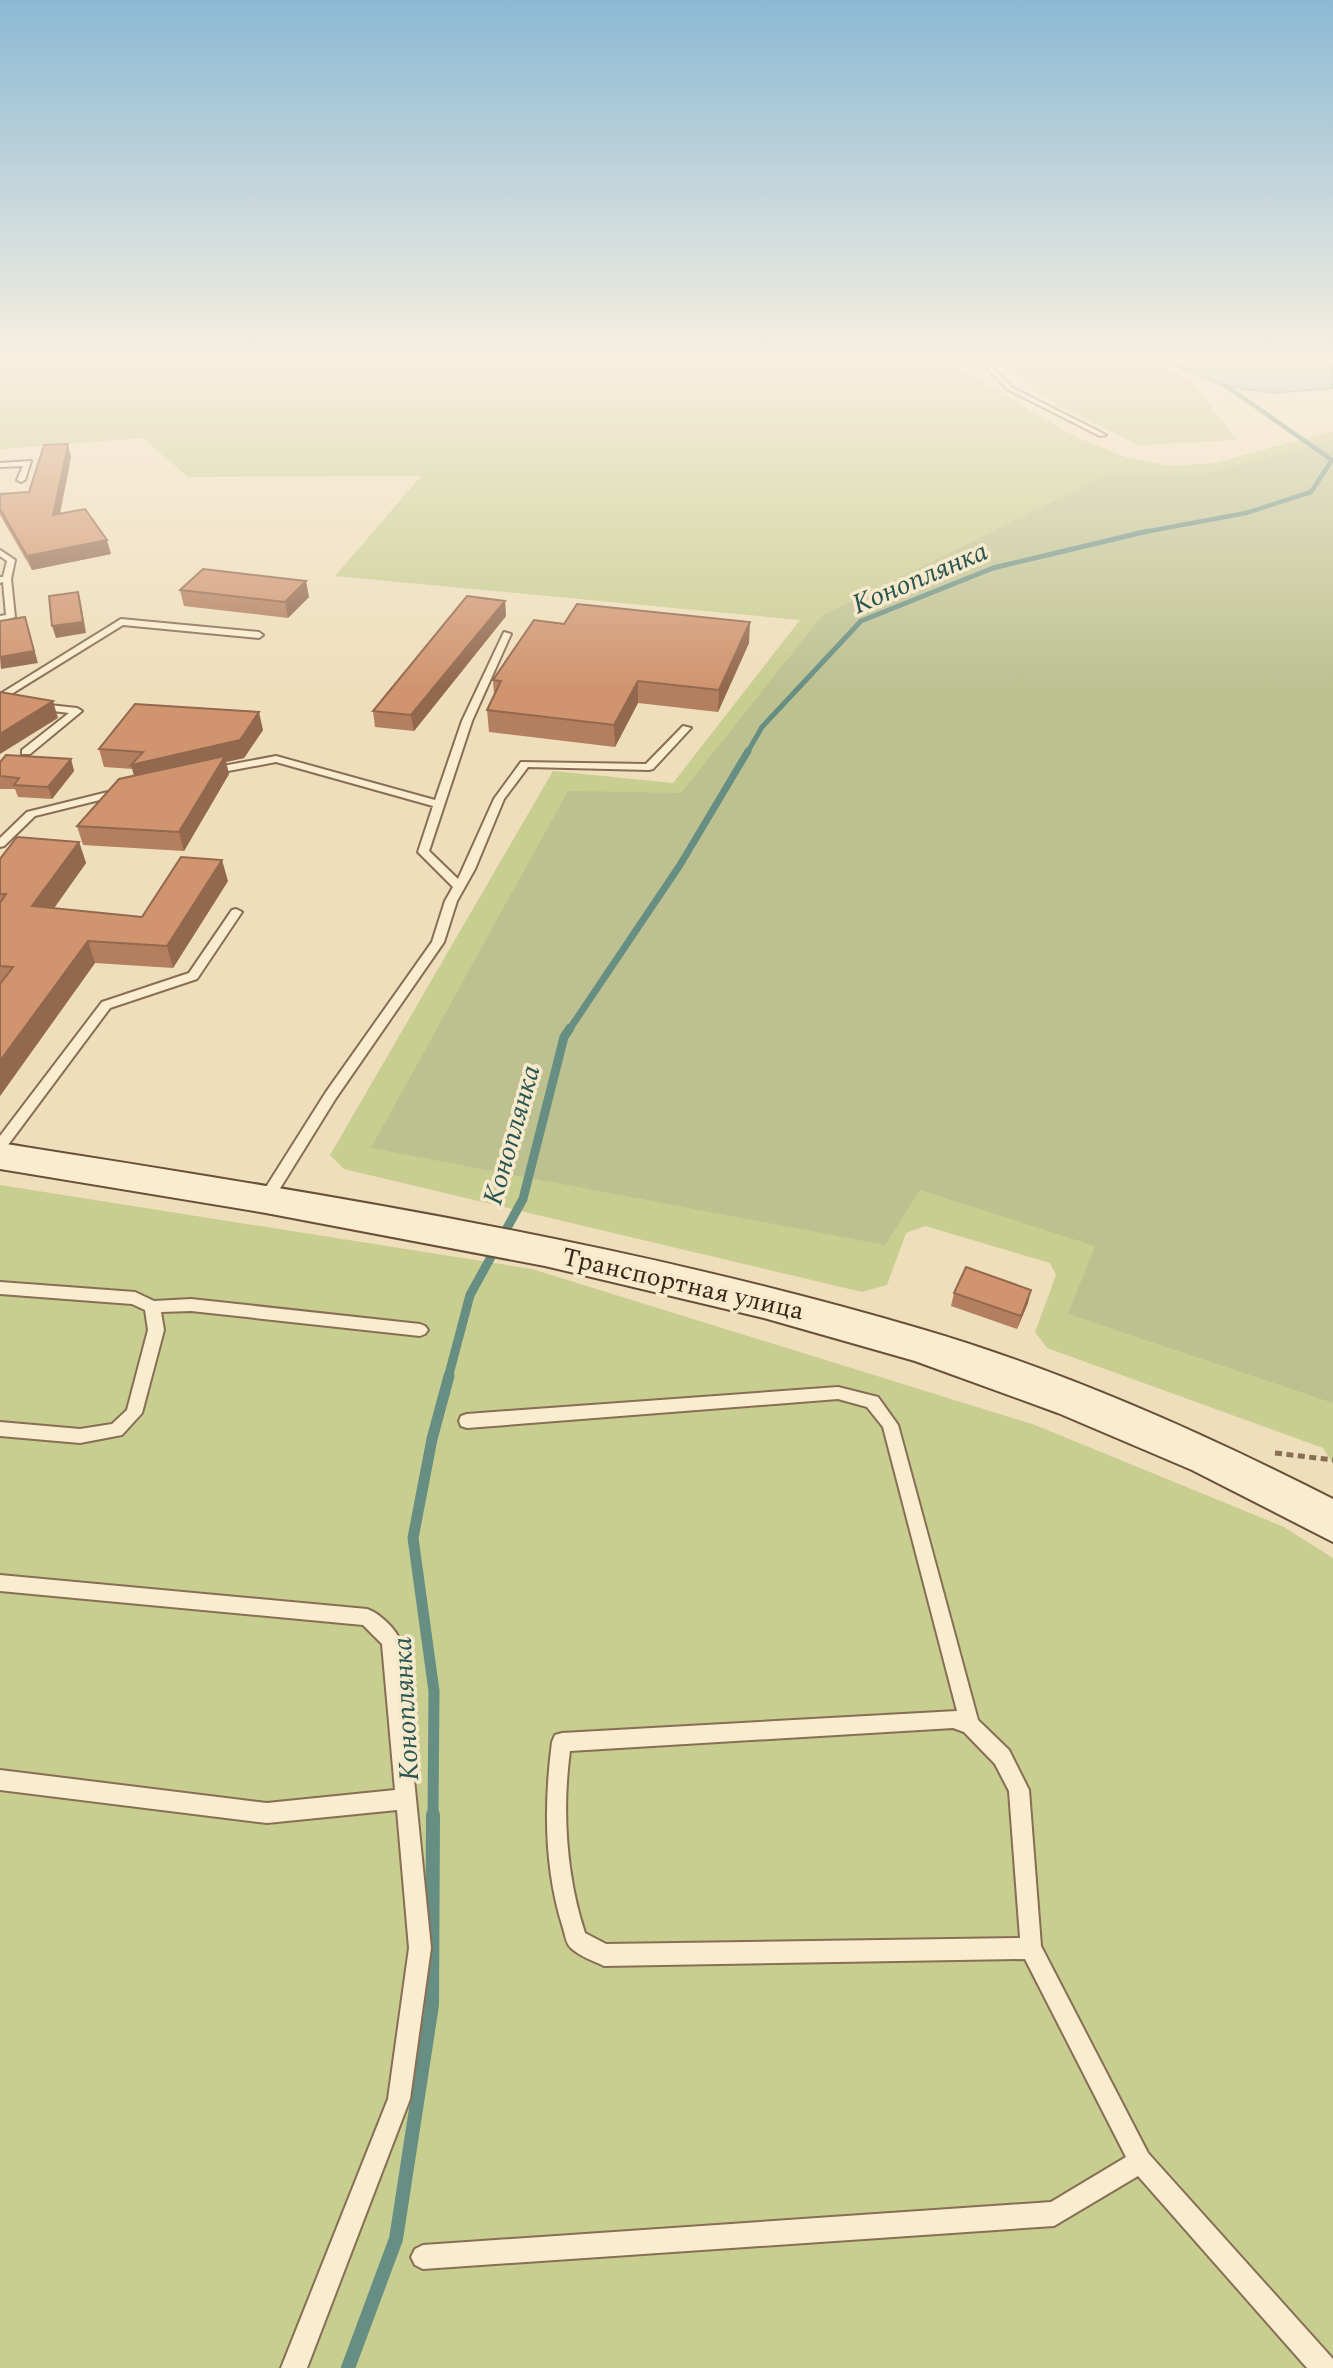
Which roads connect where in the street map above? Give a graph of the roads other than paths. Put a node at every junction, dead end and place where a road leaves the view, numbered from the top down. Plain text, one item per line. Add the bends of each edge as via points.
1 (26, 469) edge
2 (21, 480) dead end
3 (0, 552) edge
4 (4, 579) edge
5 (0, 618) edge
6 (507, 634) dead end
7 (258, 635) dead end
8 (0, 700) edge
9 (13, 704) edge
10 (26, 705) edge
11 (686, 728) dead end
12 (26, 752) dead end
13 (198, 774) edge
14 (134, 789) edge
15 (439, 804) junction
16 (0, 844) edge
17 (460, 886) junction
18 (236, 912) dead end
19 (0, 1146) edge
20 (0, 1156) edge
21 (266, 1199) junction
22 (0, 1288) edge
23 (152, 1307) junction
24 (420, 1330) dead end
25 (467, 1421) dead end
26 (0, 1429) edge
27 (1333, 1521) edge
28 (0, 1583) edge
29 (970, 1724) junction
30 (0, 1780) edge
31 (404, 1799) junction
32 (1031, 1948) junction
33 (1140, 2161) junction
34 (424, 2257) dead end
35 (294, 2368) edge
36 (1324, 2368) edge

1 - 2 lane
3 - 4 lane via 12,560
4 - 5 lane via 11,617
6 - 15 lane via 467,721
7 - 8 lane via 121,622
8 - 9 lane
10 - 12 lane via 77,711
11 - 17 lane via 649,767 524,764 499,799
13 - 15 lane via 276,759
14 - 16 lane via 31,814
15 - 17 lane via 423,852
17 - 21 lane via 438,942 331,1095
18 - 19 lane via 193,976 106,1005
20 - 21 main road, Транспортная улица
21 - 27 main road, Транспортная улица via 545,1251 764,1302 922,1346 1074,1400 1208,1457
22 - 23 lane via 135,1298
23 - 24 lane via 191,1304
23 - 26 lane via 156,1330 134,1413 116,1430 80,1436
25 - 29 lane via 838,1393 872,1402 890,1425
28 - 31 lane via 367,1616 391,1640
29 - 32 lane via 1002,1757 1019,1790
29 - 32 lane via 953,1718 562,1742 555,1778 566,1913 577,1940 604,1955
30 - 31 lane via 267,1813
31 - 35 lane via 420,1948 399,2099
32 - 33 lane
33 - 34 lane via 1054,2214
33 - 36 lane

